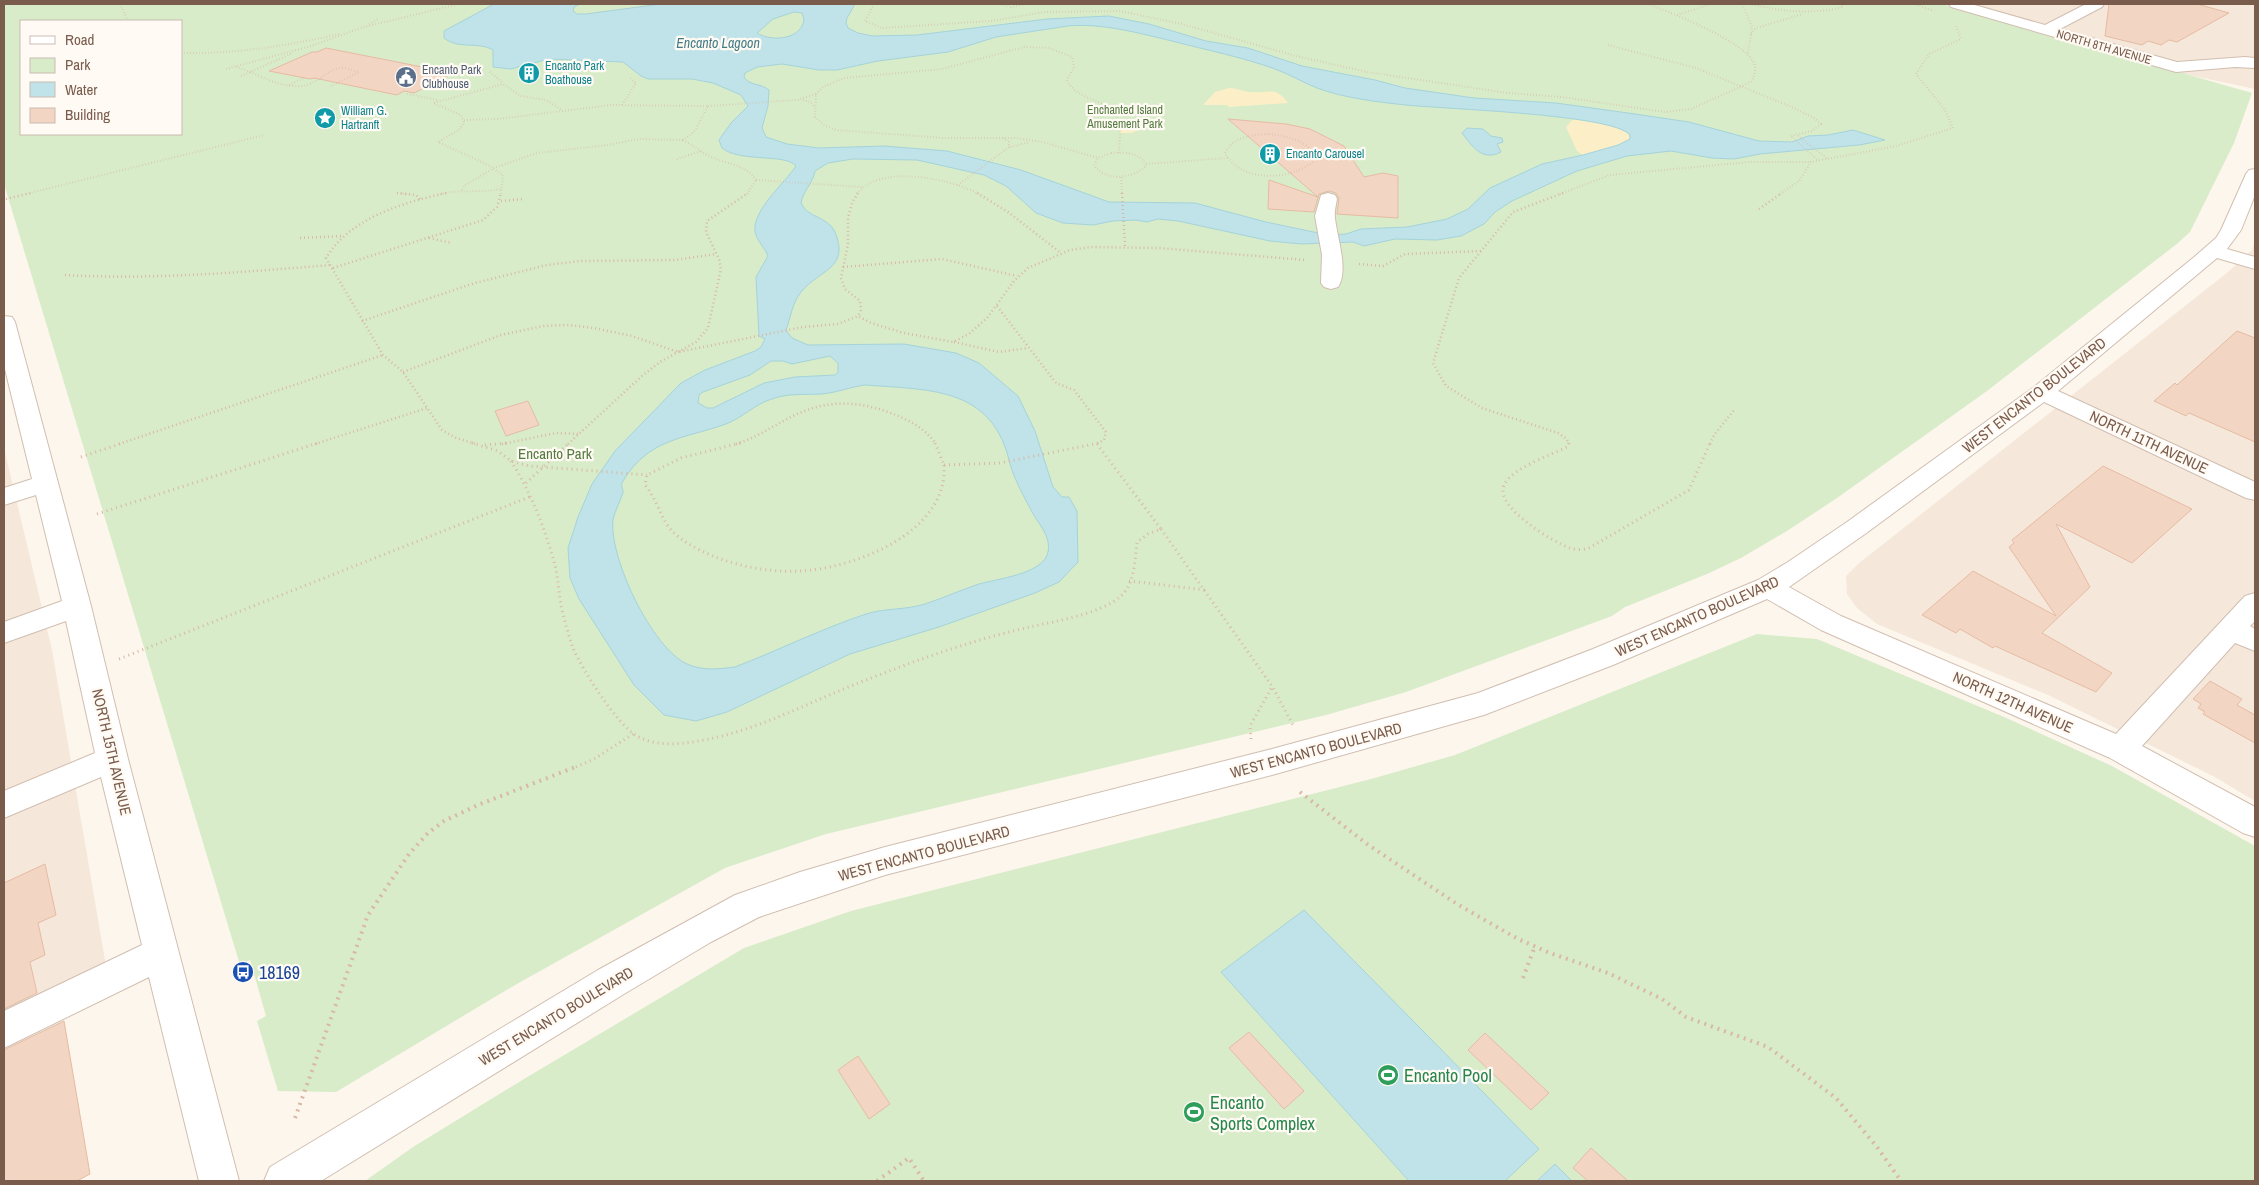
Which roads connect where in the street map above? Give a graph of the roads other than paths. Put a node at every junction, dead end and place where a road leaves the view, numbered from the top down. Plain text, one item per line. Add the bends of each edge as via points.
1 (1956, 4) edge
2 (2097, 4) edge
3 (2046, 30) junction
4 (2255, 63) edge
5 (2255, 174) edge
6 (1328, 199) dead end
7 (2248, 210) edge
8 (2214, 251) junction
9 (2255, 263) edge
10 (1332, 283) dead end
11 (4, 322) edge
12 (11, 384) edge
13 (2042, 392) junction
14 (45, 483) junction
15 (2255, 492) edge
16 (4, 497) edge
17 (1768, 587) junction
18 (2255, 603) edge
19 (77, 606) junction
20 (4, 633) edge
21 (2244, 635) edge
22 (2121, 749) junction
23 (112, 759) junction
24 (4, 805) edge
25 (2255, 823) edge
26 (161, 953) junction
27 (4, 1030) edge
28 (219, 1181) edge
29 (284, 1181) edge

1 - 3 street, NORTH 8TH AVENUE
2 - 3 street
3 - 4 street, NORTH 8TH AVENUE via 2176,67
5 - 7 street, WEST ENCANTO BOULEVARD
6 - 10 street via 1325,216 1332,258
7 - 8 street, WEST ENCANTO BOULEVARD
8 - 9 street
8 - 13 street, WEST ENCANTO BOULEVARD
11 - 12 street, NORTH 15TH AVENUE
12 - 14 street, NORTH 15TH AVENUE
13 - 15 street, NORTH 11TH AVENUE
13 - 17 street, WEST ENCANTO BOULEVARD via 1856,528
14 - 16 street
14 - 19 street, NORTH 15TH AVENUE
17 - 22 street, NORTH 12TH AVENUE via 1831,623
17 - 29 street, WEST ENCANTO BOULEVARD via 1484,703 885,861 747,906 611,982
18 - 21 street
19 - 20 street
19 - 23 street, NORTH 15TH AVENUE
21 - 22 street
22 - 25 street, NORTH 12TH AVENUE
23 - 24 street
23 - 26 street, NORTH 15TH AVENUE
26 - 27 street
26 - 28 street, NORTH 15TH AVENUE

